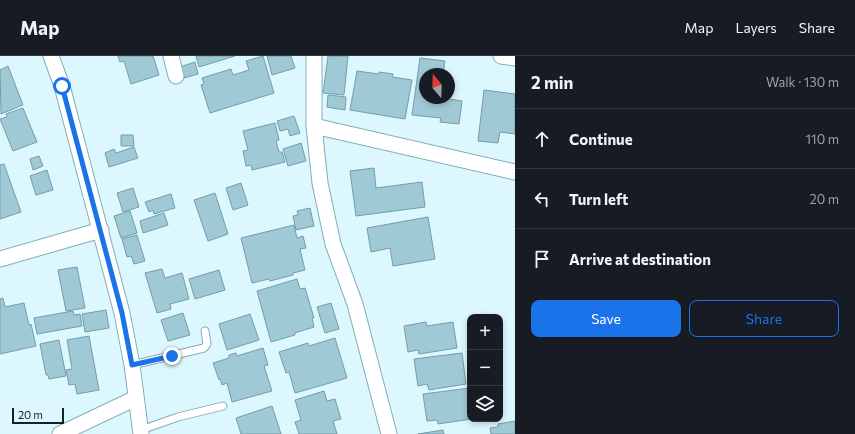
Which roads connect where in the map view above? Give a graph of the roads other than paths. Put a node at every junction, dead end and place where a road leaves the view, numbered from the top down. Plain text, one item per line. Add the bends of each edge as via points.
1 (51, 56) edge
2 (171, 56) edge
3 (314, 56) edge
4 (500, 56) edge
5 (515, 58) edge
6 (176, 76) dead end
7 (314, 126) junction
8 (515, 172) edge
9 (101, 230) junction
10 (0, 259) edge
11 (205, 330) dead end
12 (132, 365) junction
13 (136, 398) junction
14 (223, 406) dead end
15 (141, 432) edge
16 (60, 434) edge
17 (389, 434) edge

1 - 9 street via 62,86
2 - 6 street
3 - 7 street
4 - 5 street
7 - 8 street
7 - 17 street via 320,183 333,244 355,304
9 - 10 street
9 - 12 street
11 - 12 lane via 207,344 204,348
12 - 13 street
13 - 15 street
13 - 16 street
14 - 15 lane via 178,417

